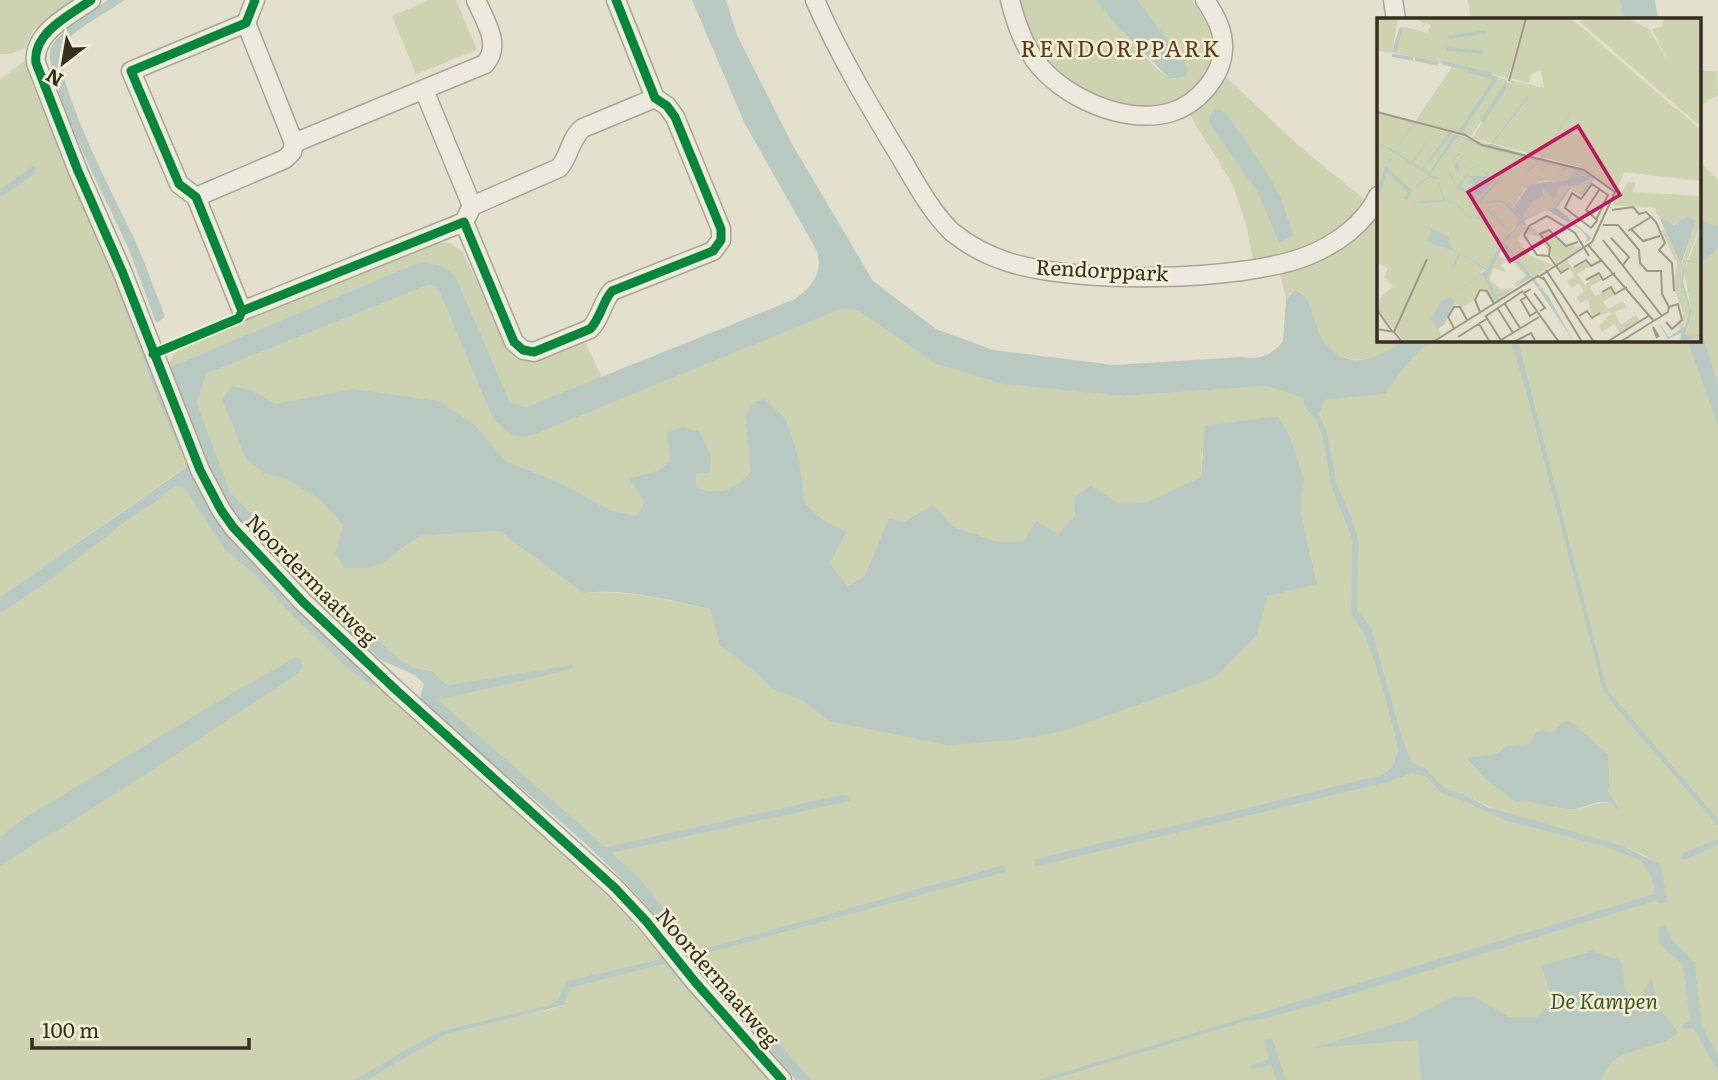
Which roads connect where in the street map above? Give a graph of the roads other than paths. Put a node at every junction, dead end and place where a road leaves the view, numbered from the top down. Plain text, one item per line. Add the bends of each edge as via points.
1 (92, 0) edge
2 (255, 0) edge
3 (476, 0) edge
4 (616, 0) edge
5 (815, 0) edge
6 (1010, 0) edge
7 (1205, 0) edge
8 (1393, 0) edge
9 (1395, 18) edge
10 (246, 23) junction
11 (425, 90) junction
12 (655, 98) junction
13 (294, 144) junction
14 (197, 197) junction
15 (1377, 197) edge
16 (468, 214) junction
17 (782, 1080) edge

1 - 17 street, Noordermaatweg via 43,37 35,50 36,64 200,470 221,510 313,611 614,887
2 - 10 street
3 - 11 street via 495,46 492,56 485,64
4 - 12 street
5 - 15 street, Rendorppark via 858,86 926,199 952,232 985,254 1009,263 1114,276 1262,269 1307,256 1344,236
6 - 7 street via 1034,58 1054,82 1112,111 1145,114 1171,112 1192,102 1209,86 1219,67 1222,35
8 - 9 street
10 - 13 street
10 - 14 street via 131,71 179,184
11 - 13 street
11 - 16 street
12 - 16 street via 583,128 559,168
12 - 16 street via 675,117 721,229 721,240 713,251 612,291 590,329 534,352 523,350 514,341
13 - 14 street via 285,159
14 - 16 street via 243,311

